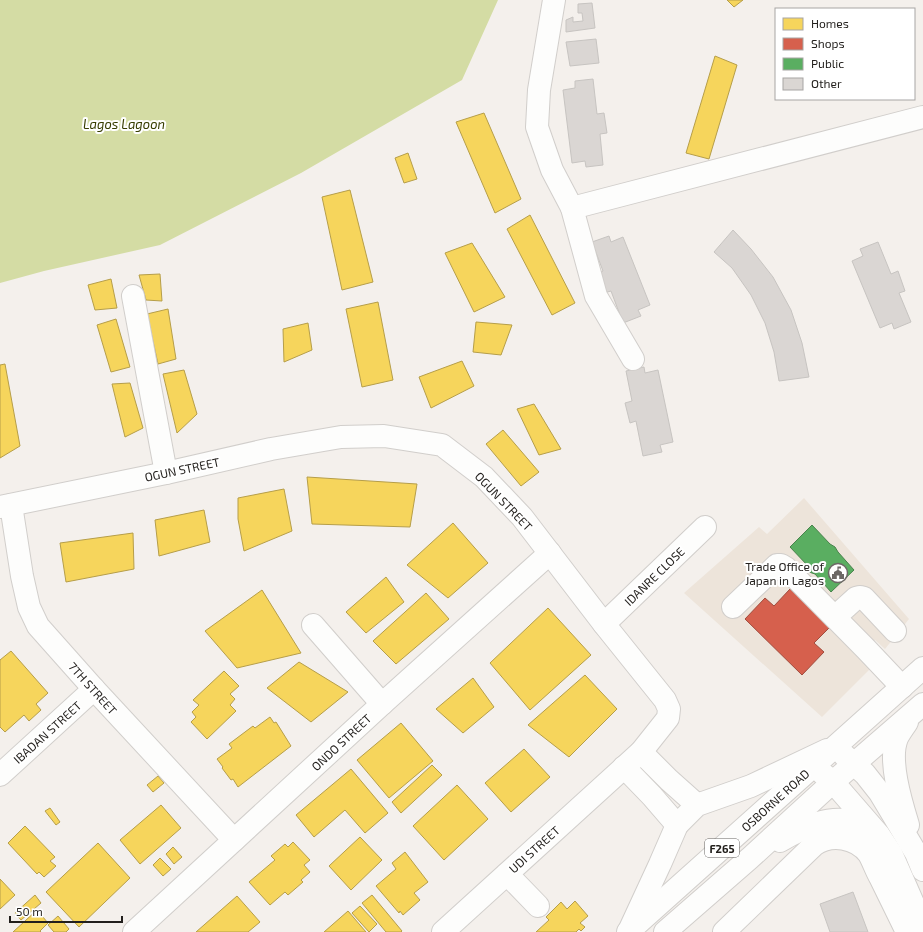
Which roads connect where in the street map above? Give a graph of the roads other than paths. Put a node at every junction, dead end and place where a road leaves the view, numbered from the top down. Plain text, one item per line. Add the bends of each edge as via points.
1 (554, 0) edge
2 (923, 117) edge
3 (572, 208) junction
4 (133, 296) dead end
5 (633, 359) dead end
6 (166, 473) junction
7 (5, 506) edge
8 (705, 527) dead end
9 (550, 553) junction
10 (733, 607) dead end
11 (835, 617) junction
12 (604, 624) junction
13 (313, 625) dead end
14 (895, 631) dead end
15 (923, 668) edge
16 (902, 687) junction
17 (94, 689) junction
18 (382, 704) junction
19 (917, 710) edge
20 (834, 747) junction
21 (640, 752) junction
22 (854, 764) junction
23 (814, 765) junction
24 (624, 767) junction
25 (0, 775) edge
26 (833, 782) junction
27 (697, 805) junction
28 (677, 824) junction
29 (879, 834) junction
30 (234, 840) junction
31 (750, 858) junction
32 (919, 861) edge
33 (507, 874) junction
34 (538, 906) dead end
35 (923, 926) edge
36 (629, 931) edge
37 (134, 932) edge
38 (443, 932) edge
39 (665, 932) edge
40 (724, 932) edge
41 (907, 932) edge

1 - 3 street via 539,90 537,127 552,170
2 - 3 street
3 - 5 street via 596,296
4 - 6 street
6 - 7 street, OGUN STREET
6 - 9 street, OGUN STREET via 272,449 341,437 384,436 442,445 484,477 522,517
7 - 17 street, 7TH STREET via 29,607 38,626
8 - 12 street, IDANRE CLOSE
9 - 12 street, OGUN STREET
9 - 18 street, ONDO STREET
10 - 11 street via 781,565
11 - 14 street via 860,597 864,598
11 - 16 street
12 - 21 street, OGUN STREET via 665,700 669,709 668,718
13 - 18 street
15 - 16 street, OSBORNE ROAD / F265
16 - 20 street, OSBORNE ROAD / F265
17 - 25 street, IBADAN STREET
17 - 30 street, 7TH STREET
18 - 30 street, ONDO STREET
19 - 22 street, F265
19 - 32 street via 897,739 895,777
20 - 22 street
20 - 23 street, OSBORNE ROAD / F265
20 - 27 street via 751,786
21 - 24 street, OGUN STREET
21 - 27 street
22 - 26 street, F265
22 - 32 street via 880,794
23 - 26 street
23 - 36 street, OSBORNE ROAD / F265
24 - 28 street
24 - 33 street, UDI STREET
26 - 29 street
26 - 31 street, F265
27 - 28 street
28 - 36 street
29 - 31 street via 857,822 827,821 798,831
29 - 35 street via 891,853
30 - 37 street, ONDO STREET
31 - 39 street, F265
33 - 34 street
33 - 38 street, UDI STREET
40 - 41 street via 814,845 831,838 857,843 869,854

